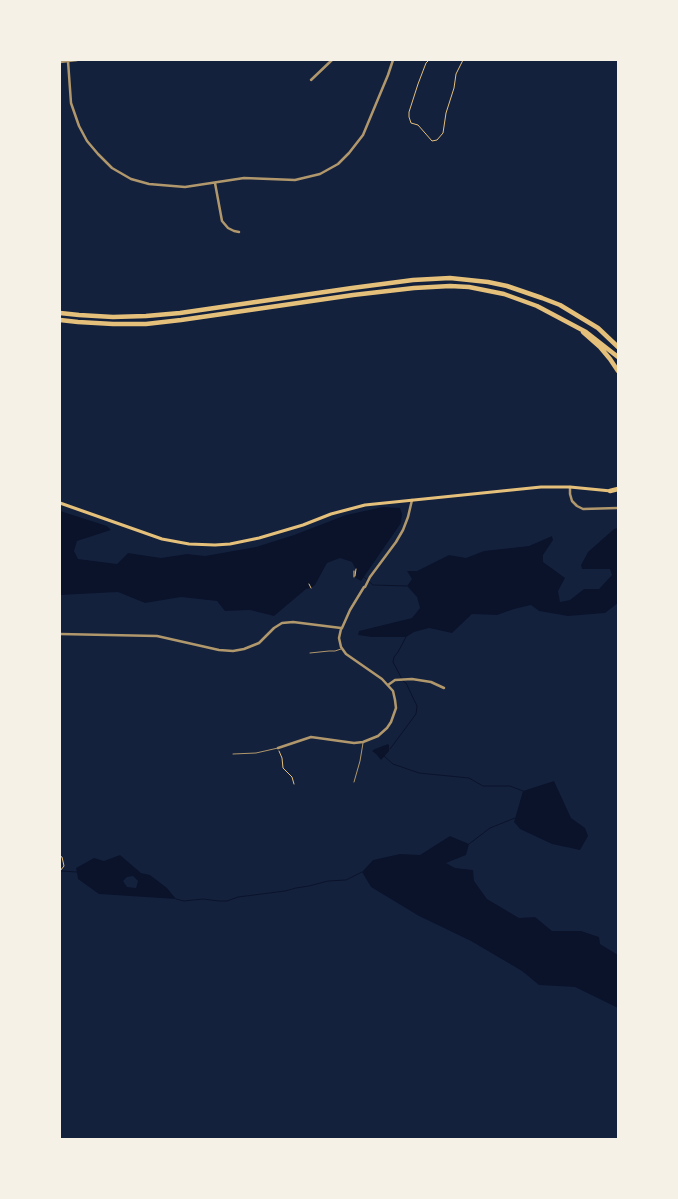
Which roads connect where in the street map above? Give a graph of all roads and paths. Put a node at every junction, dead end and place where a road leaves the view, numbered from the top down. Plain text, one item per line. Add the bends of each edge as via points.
1 (68, 60) edge
2 (77, 60) edge
3 (332, 60) edge
4 (393, 60) edge
5 (429, 60) edge
6 (463, 60) edge
7 (60, 62) edge
8 (311, 80) dead end
9 (215, 183) junction
10 (239, 232) dead end
11 (60, 312) edge
12 (60, 320) edge
13 (572, 324) junction
14 (598, 328) junction
15 (618, 343) edge
16 (618, 347) edge
17 (618, 357) edge
18 (618, 371) edge
19 (570, 487) junction
20 (618, 489) edge
21 (610, 491) joint
22 (412, 500) junction
23 (60, 503) edge
24 (618, 508) edge
25 (355, 570) dead end
26 (355, 576) dead end
27 (342, 628) junction
28 (60, 634) edge
29 (342, 648) junction
30 (310, 653) dead end
31 (388, 685) junction
32 (444, 688) dead end
33 (363, 742) junction
34 (278, 748) junction
35 (233, 754) dead end
36 (354, 782) dead end
37 (294, 784) dead end
38 (60, 856) edge
39 (60, 871) edge

1 - 2 street
1 - 7 street
1 - 9 street via 71,103 79,126 112,168 131,179 149,184 185,187
3 - 8 street
4 - 9 street via 363,135 338,164 320,174 295,180 244,178
5 - 6 path via 418,84 409,118 432,141 443,133 456,74
9 - 10 street via 222,220 228,228
11 - 14 highway via 113,317 146,316 413,280 450,278 488,282 524,291 560,305
12 - 13 highway via 146,324 362,294 450,286 504,294
13 - 17 highway
13 - 18 highway via 600,348
14 - 15 highway
14 - 16 highway
19 - 21 main road
19 - 22 main road
19 - 24 street via 572,501 583,509
20 - 21 highway
22 - 23 main road via 346,509 260,538 215,545 162,539
22 - 27 street via 403,530 364,587
25 - 26 path
27 - 28 street via 282,623 259,643 233,651 157,636
27 - 29 street via 339,638
29 - 30 lane
29 - 31 street
31 - 32 street via 402,679 431,682
31 - 33 street via 396,700 393,719 378,736
33 - 34 street via 312,737
33 - 36 lane
34 - 35 lane
34 - 37 path via 283,768
38 - 39 path via 64,866

